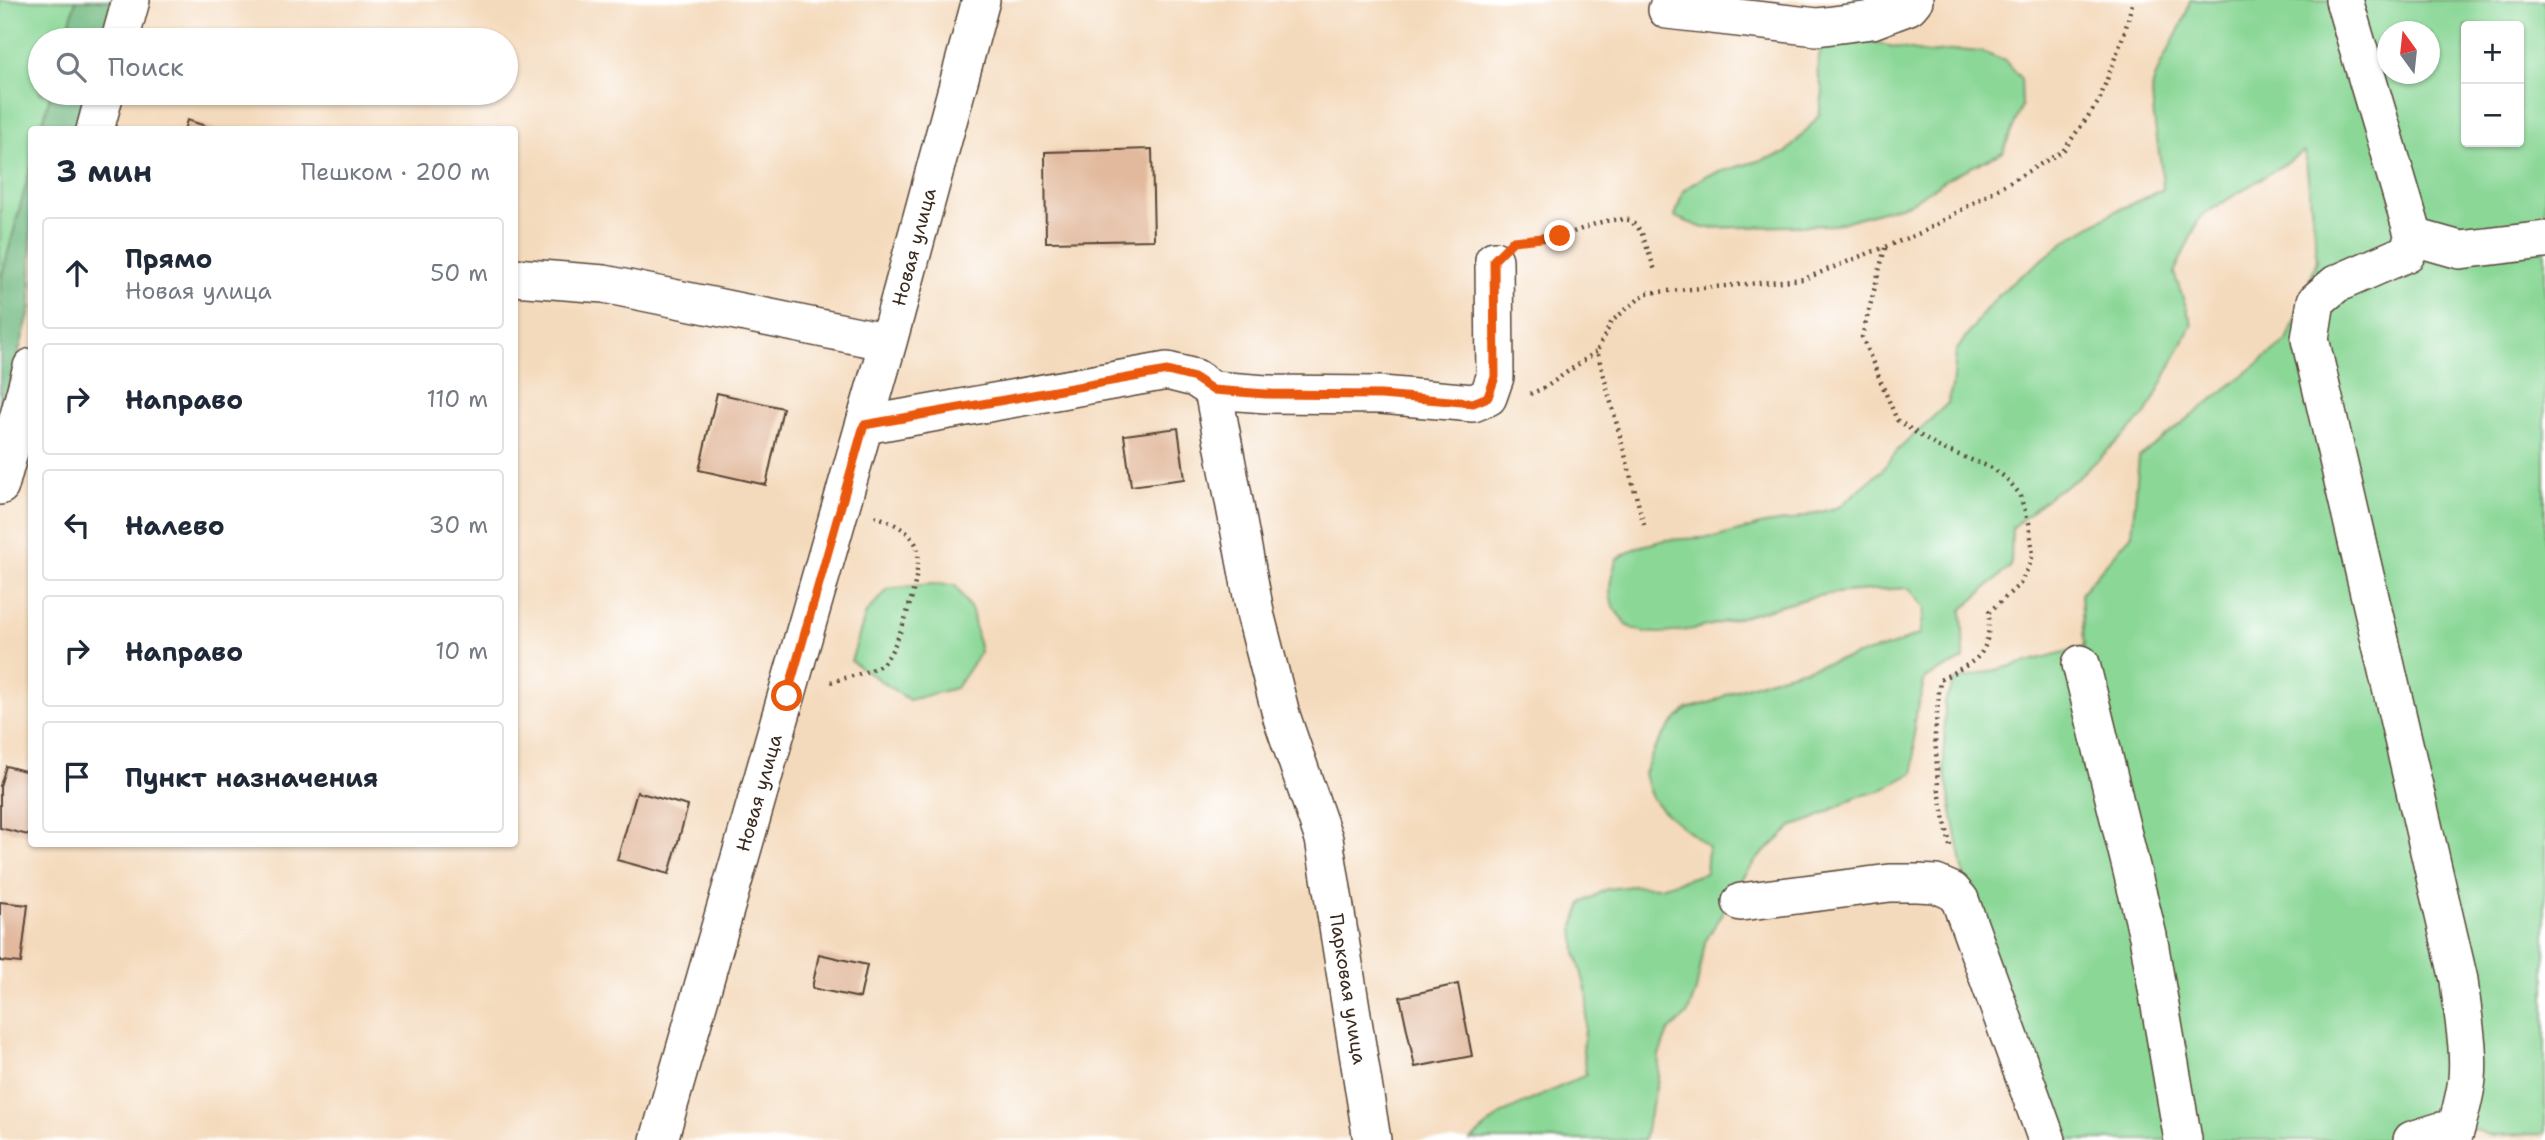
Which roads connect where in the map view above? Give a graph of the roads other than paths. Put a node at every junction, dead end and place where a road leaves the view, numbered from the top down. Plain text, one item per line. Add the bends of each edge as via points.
1 (131, 0) edge
2 (981, 0) edge
3 (1914, 0) edge
4 (2344, 0) edge
5 (1667, 10) dead end
6 (123, 28) edge
7 (102, 105) edge
8 (96, 126) edge
9 (2414, 237) junction
10 (2545, 240) edge
11 (1494, 260) road end
12 (518, 277) edge
13 (888, 342) junction
14 (28, 382) edge
15 (1213, 390) junction
16 (864, 425) junction
17 (0, 486) edge
18 (2081, 664) dead end
19 (1741, 902) dead end
20 (2469, 1136) edge
21 (659, 1140) edge
22 (1372, 1140) edge
23 (2047, 1140) edge
24 (2183, 1140) edge
25 (2412, 1140) edge

1 - 6 street
2 - 13 street, Новая улица
3 - 5 street via 1872,20 1817,27
4 - 9 street
7 - 8 street
9 - 10 street via 2460,250
9 - 20 street via 2407,253 2336,285 2316,302 2310,339 2459,980
11 - 15 street via 1495,377 1488,397 1473,403
12 - 13 street via 604,285
13 - 16 street, Новая улица
14 - 17 street
15 - 16 street via 1195,378 1167,371
15 - 22 street, Парковая улица via 1256,617 1282,718 1324,839
16 - 21 street, Новая улица
18 - 24 street via 2148,936
19 - 23 street via 1890,883 1936,884 1952,891 1960,901
20 - 25 street via 2441,1131

